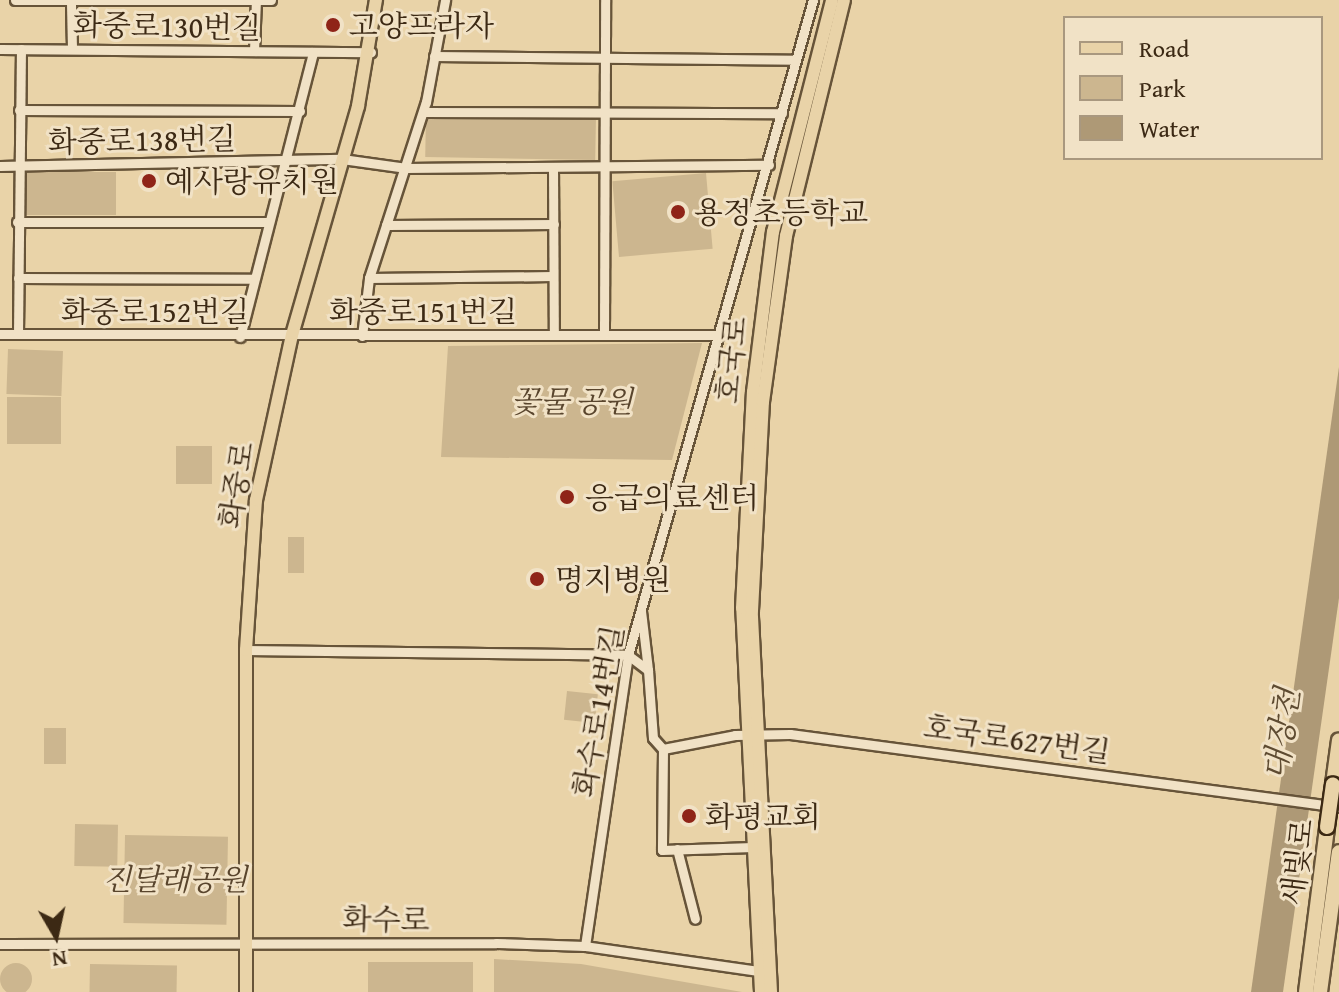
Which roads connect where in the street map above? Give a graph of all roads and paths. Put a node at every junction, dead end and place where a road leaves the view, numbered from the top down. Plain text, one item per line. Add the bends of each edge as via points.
1 (15, 0) edge
2 (256, 0) edge
3 (271, 0) edge
4 (376, 0) edge
5 (445, 0) edge
6 (605, 0) edge
7 (813, 0) edge
8 (832, 0) edge
9 (844, 0) edge
10 (71, 4) junction
11 (0, 49) edge
12 (21, 49) junction
13 (72, 49) junction
14 (254, 51) junction
15 (313, 52) junction
16 (371, 52) junction
17 (434, 56) junction
18 (604, 58) junction
19 (796, 60) junction
20 (19, 110) junction
21 (300, 111) junction
22 (423, 112) junction
23 (603, 113) junction
24 (782, 113) junction
25 (342, 159) junction
26 (285, 162) junction
27 (769, 165) junction
28 (0, 166) edge
29 (16, 166) junction
30 (601, 166) junction
31 (553, 167) junction
32 (406, 168) junction
33 (17, 222) junction
34 (268, 222) junction
35 (554, 224) junction
36 (386, 225) junction
37 (552, 276) junction
38 (18, 278) junction
39 (369, 278) junction
40 (254, 279) junction
41 (0, 334) edge
42 (18, 334) junction
43 (554, 334) junction
44 (604, 334) junction
45 (292, 335) junction
46 (720, 335) junction
47 (362, 336) junction
48 (240, 337) junction
49 (641, 610) junction
50 (246, 650) junction
51 (628, 655) junction
52 (648, 670) junction
53 (752, 733) junction
54 (1339, 740) edge
55 (663, 749) junction
56 (1339, 807) edge
57 (753, 847) junction
58 (677, 849) junction
59 (1339, 852) edge
60 (695, 919) dead end
61 (246, 942) junction
62 (0, 944) edge
63 (585, 946) junction
64 (765, 972) junction
65 (246, 992) edge
66 (761, 992) edge
67 (771, 992) edge
68 (1306, 992) edge
69 (1320, 992) edge

1 - 10 street
2 - 3 street
2 - 10 street
2 - 14 street
4 - 16 main road, 화중로
5 - 17 street
6 - 18 street
7 - 19 street, 화수로14번길
8 - 53 main road, 호국로 via 773,232 755,377 742,608
9 - 53 main road, 호국로 via 773,313 752,611
10 - 13 street
11 - 12 street, 화중로130번길
12 - 13 street, 화중로130번길
12 - 20 street
13 - 14 street, 화중로130번길
14 - 15 street, 화중로130번길
15 - 16 street, 화중로130번길
15 - 21 street
16 - 25 main road, 화중로
17 - 18 street
17 - 22 street
18 - 19 street
18 - 23 street
19 - 24 street, 화수로14번길
20 - 21 street
20 - 29 street
21 - 26 street
22 - 23 street
22 - 32 street
23 - 24 street
23 - 30 street
24 - 27 street, 화수로14번길
25 - 26 street, 화중로138번길
25 - 32 street, 화중로138번길
25 - 45 main road, 화중로
26 - 29 street, 화중로138번길
26 - 34 street
27 - 30 street, 화중로138번길
27 - 46 street, 화수로14번길
28 - 29 street, 화중로138번길
29 - 33 street, 화중로152번길
30 - 31 street, 화중로138번길
30 - 44 street
31 - 32 street, 화중로138번길
31 - 35 street, 화중로151번길
32 - 36 street
33 - 34 street
33 - 38 street, 화중로152번길
34 - 40 street
35 - 36 street
35 - 37 street, 화중로151번길
36 - 39 street
37 - 39 street
37 - 43 street, 화중로151번길
38 - 40 street, 화중로152번길
38 - 42 street, 화중로152번길
39 - 47 street
40 - 48 street
41 - 42 street, 화중로152번길
42 - 48 street, 화중로152번길
43 - 44 street, 화중로151번길
43 - 47 street, 화중로151번길
44 - 46 street, 화중로151번길
45 - 47 street, 화중로151번길
45 - 48 street, 화중로152번길
45 - 50 main road, 화중로 via 256,500
46 - 49 street, 화수로14번길
49 - 51 street, 화수로14번길
49 - 52 street via 648,629
50 - 51 street
50 - 61 main road, 화중로
51 - 52 street
51 - 63 street, 화수로14번길
52 - 55 street via 653,738
53 - 55 street
53 - 56 street, 호국로627번길
53 - 57 main road, 호국로
53 - 64 main road, 호국로
54 - 68 highway, 새빛로, bridge
55 - 58 street via 662,850
57 - 58 street
57 - 64 main road, 호국로
58 - 60 street
59 - 69 highway, 새빛로
61 - 62 street, 화수로
61 - 63 street, 화수로
61 - 65 main road, 화중로
63 - 64 street, 화수로
64 - 66 main road, 호국로
64 - 67 main road, 호국로

